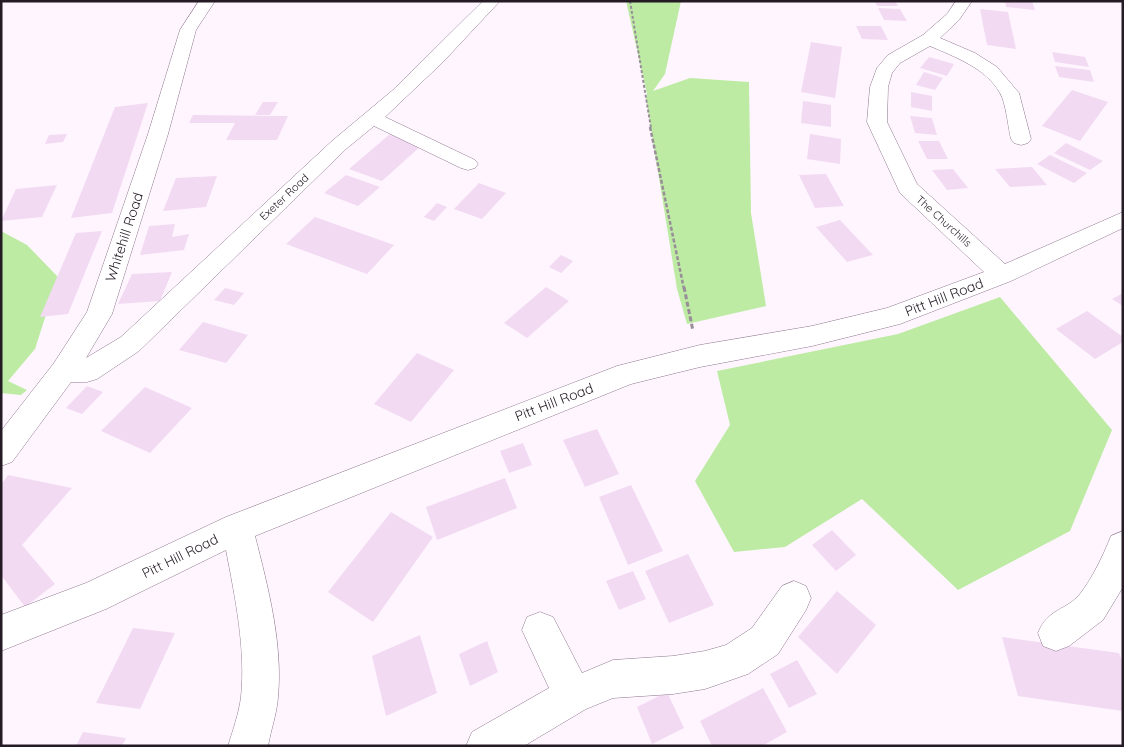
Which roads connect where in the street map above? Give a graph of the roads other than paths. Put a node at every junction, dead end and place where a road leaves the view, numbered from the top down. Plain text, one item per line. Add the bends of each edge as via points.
1 (207, 1) edge
2 (492, 1) edge
3 (964, 1) edge
4 (929, 39) junction
5 (373, 119) junction
6 (1021, 139) dead end
7 (468, 164) dead end
8 (1123, 219) edge
9 (1002, 275) junction
10 (64, 371) junction
11 (1, 453) edge
12 (237, 528) junction
13 (1123, 547) edge
14 (794, 598) dead end
15 (540, 630) dead end
16 (1, 633) edge
17 (1056, 633) dead end
18 (573, 695) junction
19 (248, 746) edge
20 (486, 746) edge

1 - 10 street, Whitehill Road via 188,30 99,314
2 - 5 street, Exeter Road
3 - 4 street, The Churchills
4 - 6 street via 991,71 1010,93
4 - 9 street, The Churchills via 894,59 883,72 877,122 908,188
5 - 7 street
5 - 10 street, Exeter Road via 339,145 130,344 87,371
8 - 9 street, Pitt Hill Road
9 - 12 street, Pitt Hill Road via 891,317 627,374
10 - 11 street, Whitehill Road
12 - 16 street, Pitt Hill Road via 94,597
12 - 19 street via 257,628 260,691
13 - 17 street via 1091,608
14 - 18 street via 765,641 735,661 673,675 613,679
15 - 18 street
18 - 20 street

